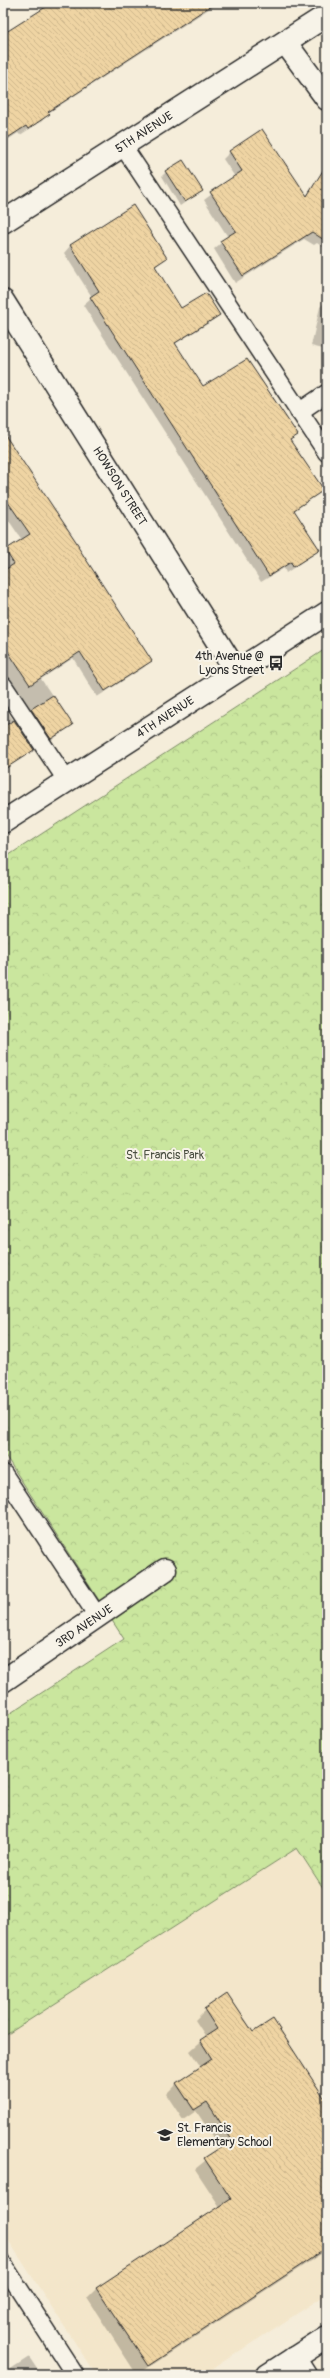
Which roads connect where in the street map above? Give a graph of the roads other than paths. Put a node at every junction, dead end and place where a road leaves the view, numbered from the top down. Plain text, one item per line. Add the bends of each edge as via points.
1 (327, 15) edge
2 (285, 42) junction
3 (327, 99) edge
4 (123, 146) junction
5 (3, 222) edge
6 (3, 302) edge
7 (327, 394) edge
8 (299, 412) junction
9 (327, 453) edge
10 (327, 613) edge
11 (236, 671) junction
12 (3, 685) edge
13 (67, 781) junction
14 (3, 822) edge
15 (3, 1473) edge
16 (165, 1570) dead end
17 (98, 1618) junction
18 (3, 1681) edge
19 (3, 2264) edge
20 (327, 2337) edge
21 (300, 2366) edge
22 (75, 2375) edge
23 (268, 2375) edge

1 - 2 street, 5TH AVENUE
2 - 3 street
2 - 4 street, 5TH AVENUE
4 - 5 street, 5TH AVENUE
4 - 8 lane
6 - 11 street, HOWSON STREET
7 - 8 lane
8 - 9 lane
10 - 11 street, 4TH AVENUE
11 - 13 street, 4TH AVENUE
12 - 13 lane
13 - 14 street, 4TH AVENUE
15 - 17 lane
16 - 17 street, 3RD AVENUE
17 - 18 street, 3RD AVENUE
19 - 22 lane
20 - 21 street
21 - 23 street

